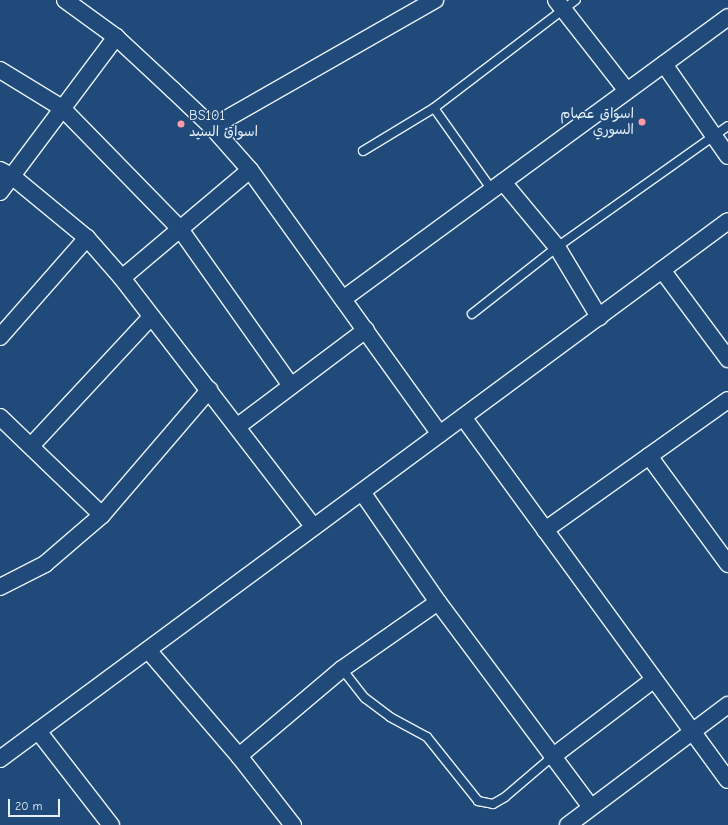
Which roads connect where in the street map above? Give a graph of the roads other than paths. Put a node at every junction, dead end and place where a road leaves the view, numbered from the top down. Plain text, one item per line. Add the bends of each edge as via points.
1 (66, 0) edge
2 (576, 0) edge
3 (430, 1) edge
4 (560, 5) edge
5 (728, 17) edge
6 (116, 37) junction
7 (664, 64) junction
8 (0, 70) edge
9 (626, 91) junction
10 (62, 108) junction
11 (434, 108) junction
12 (728, 126) edge
13 (212, 127) junction
14 (713, 137) junction
15 (363, 151) dead end
16 (728, 156) edge
17 (250, 170) junction
18 (7, 173) edge
19 (498, 186) junction
20 (0, 192) edge
21 (728, 221) edge
22 (180, 229) junction
23 (87, 238) junction
24 (557, 248) junction
25 (662, 270) junction
26 (122, 278) junction
27 (343, 299) junction
28 (472, 314) dead end
29 (151, 317) junction
30 (599, 317) junction
31 (366, 330) junction
32 (0, 337) edge
33 (728, 359) edge
34 (291, 386) junction
35 (209, 390) junction
36 (728, 400) edge
37 (0, 417) edge
38 (463, 417) junction
39 (238, 426) junction
40 (440, 434) junction
41 (30, 446) junction
42 (649, 456) junction
43 (362, 492) junction
44 (102, 515) junction
45 (314, 527) junction
46 (545, 530) junction
47 (728, 564) edge
48 (1, 584) edge
49 (438, 602) junction
50 (148, 650) junction
51 (342, 669) junction
52 (653, 680) junction
53 (728, 705) edge
54 (38, 731) junction
55 (693, 732) junction
56 (239, 756) junction
57 (552, 757) junction
58 (0, 759) edge
59 (728, 780) edge
60 (592, 807) junction
61 (111, 825) edge
62 (293, 825) edge
63 (568, 825) edge

1 - 6 street
2 - 4 lane
3 - 13 street
4 - 9 street
4 - 11 lane
5 - 7 street
6 - 10 street
6 - 13 street
7 - 9 street
7 - 14 street
8 - 10 street
9 - 19 street
10 - 18 street
10 - 22 street
11 - 15 lane
11 - 19 lane
12 - 14 lane
13 - 17 street
14 - 16 street
14 - 24 lane
17 - 22 street
17 - 27 street
18 - 20 street
18 - 23 street
19 - 24 street
19 - 27 street
21 - 25 street
22 - 26 street
22 - 34 street
23 - 26 street
23 - 32 street
24 - 28 lane
24 - 30 street
25 - 30 street
25 - 33 street
26 - 29 street
27 - 31 street
29 - 35 street
29 - 41 street
30 - 38 street
31 - 34 street
31 - 40 street
34 - 39 street
35 - 39 street
35 - 44 street
36 - 42 street
37 - 41 street
38 - 40 street
38 - 46 street
39 - 45 street
40 - 43 street
41 - 44 street
42 - 46 street
42 - 47 street
43 - 45 street
43 - 49 street
44 - 48 street via 45,564
45 - 50 street
46 - 52 street
49 - 51 street
49 - 57 street
50 - 54 street
50 - 56 street
51 - 56 street
51 - 57 lane via 365,698 390,717 426,737 478,801 493,804 506,797
52 - 55 street
52 - 57 street
53 - 55 street
54 - 58 street
54 - 61 street
55 - 59 street
55 - 60 street
56 - 62 street
57 - 60 street
60 - 63 street

